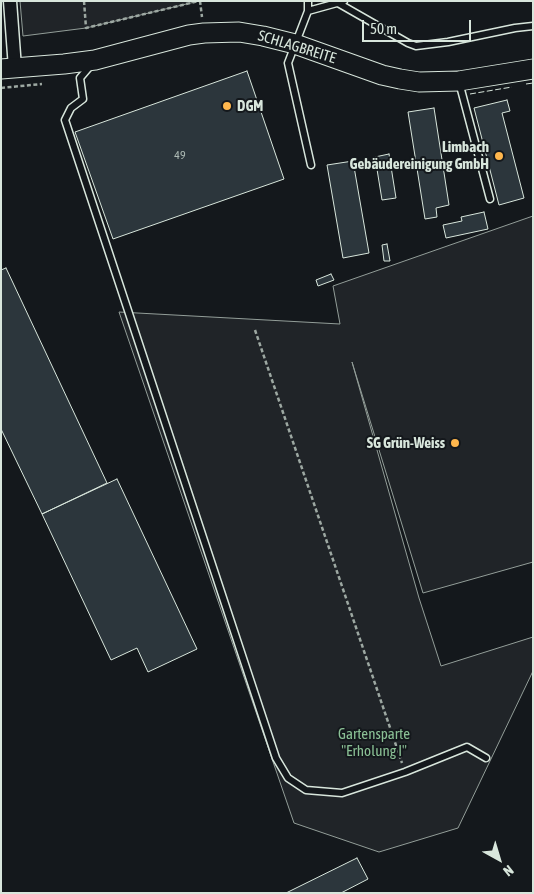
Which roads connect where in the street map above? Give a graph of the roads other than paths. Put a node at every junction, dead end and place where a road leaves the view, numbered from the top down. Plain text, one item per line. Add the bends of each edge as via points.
1 (10, 1) edge
2 (308, 1) edge
3 (341, 2) edge
4 (308, 11) junction
5 (533, 26) edge
6 (295, 44) junction
7 (95, 60) junction
8 (8, 69) edge
9 (533, 70) edge
10 (459, 81) junction
11 (310, 165) dead end
12 (490, 199) dead end
13 (486, 758) dead end

1 - 8 street
2 - 4 lane
3 - 4 lane
3 - 5 lane via 416,46
4 - 6 lane
6 - 7 street, SCHLAGBREITE via 251,33 204,33
6 - 10 street, SCHLAGBREITE via 382,75 419,82
6 - 11 lane via 288,64
7 - 8 street, SCHLAGBREITE
7 - 13 lane via 80,78 83,99 71,108 65,120 276,758 288,778 306,790 342,793 467,748
9 - 10 street, SCHLAGBREITE
10 - 12 lane

